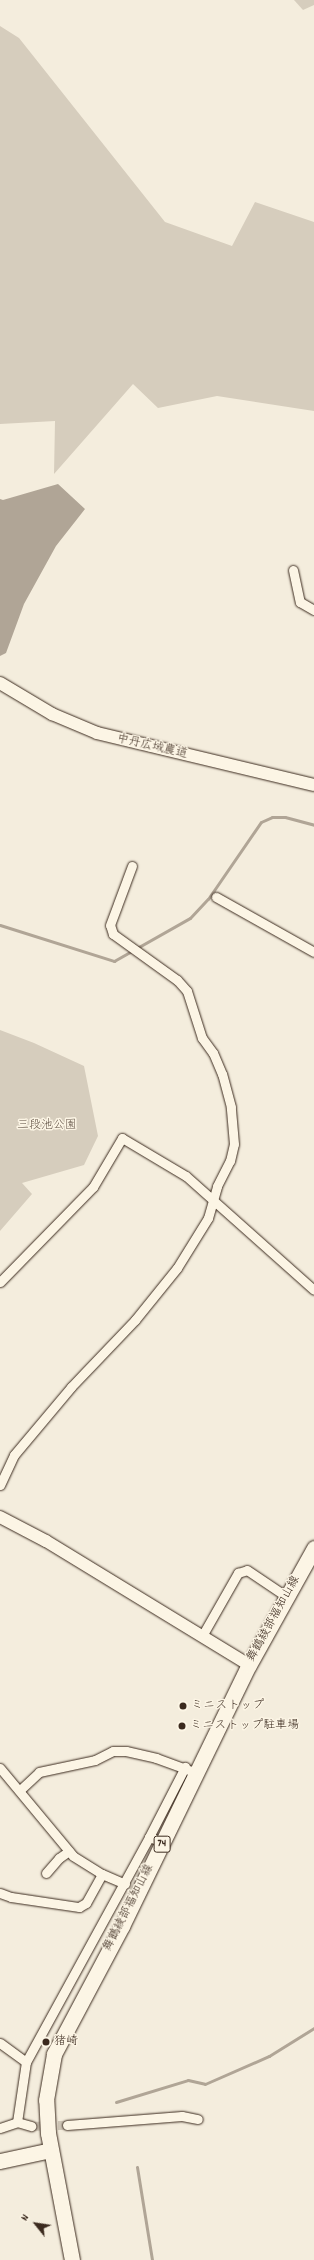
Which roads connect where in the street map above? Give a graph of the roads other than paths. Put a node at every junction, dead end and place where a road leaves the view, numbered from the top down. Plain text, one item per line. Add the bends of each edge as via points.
1 (293, 570) dead end
2 (314, 610) edge
3 (0, 683) edge
4 (314, 785) edge
5 (132, 866) dead end
6 (216, 897) dead end
7 (314, 952) edge
8 (213, 1200) junction
9 (0, 1282) edge
10 (314, 1290) edge
11 (0, 1486) edge
12 (0, 1517) edge
13 (314, 1548) edge
14 (287, 1596) junction
15 (202, 1636) junction
16 (249, 1665) junction
17 (0, 1768) edge
18 (191, 1770) junction
19 (20, 1790) junction
20 (149, 1837) junction
21 (163, 1842) junction
22 (69, 1851) junction
23 (46, 1873) dead end
24 (102, 1874) junction
25 (125, 1884) junction
26 (0, 1893) edge
27 (0, 2043) edge
28 (26, 2062) junction
29 (198, 2119) dead end
30 (17, 2122) junction
31 (67, 2125) tunnel mouth
32 (31, 2126) tunnel mouth
33 (0, 2128) edge
34 (51, 2150) junction
35 (0, 2161) edge
36 (72, 2260) edge

1 - 2 street via 300,602
3 - 4 street, 中丹広域農道 via 52,714 97,733
5 - 8 street via 110,924 113,934 177,980 187,991 202,1038 213,1053 222,1074 231,1107 234,1144 230,1161
6 - 7 street
8 - 9 street via 186,1176 122,1138 93,1187
8 - 10 street
8 - 11 street via 200,1234 177,1268 135,1320 71,1387 14,1454
12 - 15 street via 53,1545
13 - 14 main road, 舞鶴綾部福知山線 / 74
14 - 15 street via 247,1570 238,1572
14 - 16 main road, 舞鶴綾部福知山線 / 74
15 - 16 street
16 - 18 main road, 舞鶴綾部福知山線 / 74
17 - 19 street
18 - 19 street via 156,1758 126,1751 113,1751 95,1760 39,1772
18 - 20 street
18 - 21 main road, 舞鶴綾部福知山線 / 74
19 - 22 street
20 - 21 street
20 - 25 street
21 - 34 main road, 舞鶴綾部福知山線 / 74 via 54,2054 46,2100
22 - 23 street
22 - 24 street
24 - 25 street
24 - 26 street via 86,1903 79,1907 11,1897
25 - 28 street
27 - 28 street
28 - 30 street
29 - 31 street via 182,2116
30 - 32 street
30 - 33 street
34 - 35 main road
34 - 36 main road, 舞鶴綾部福知山線

